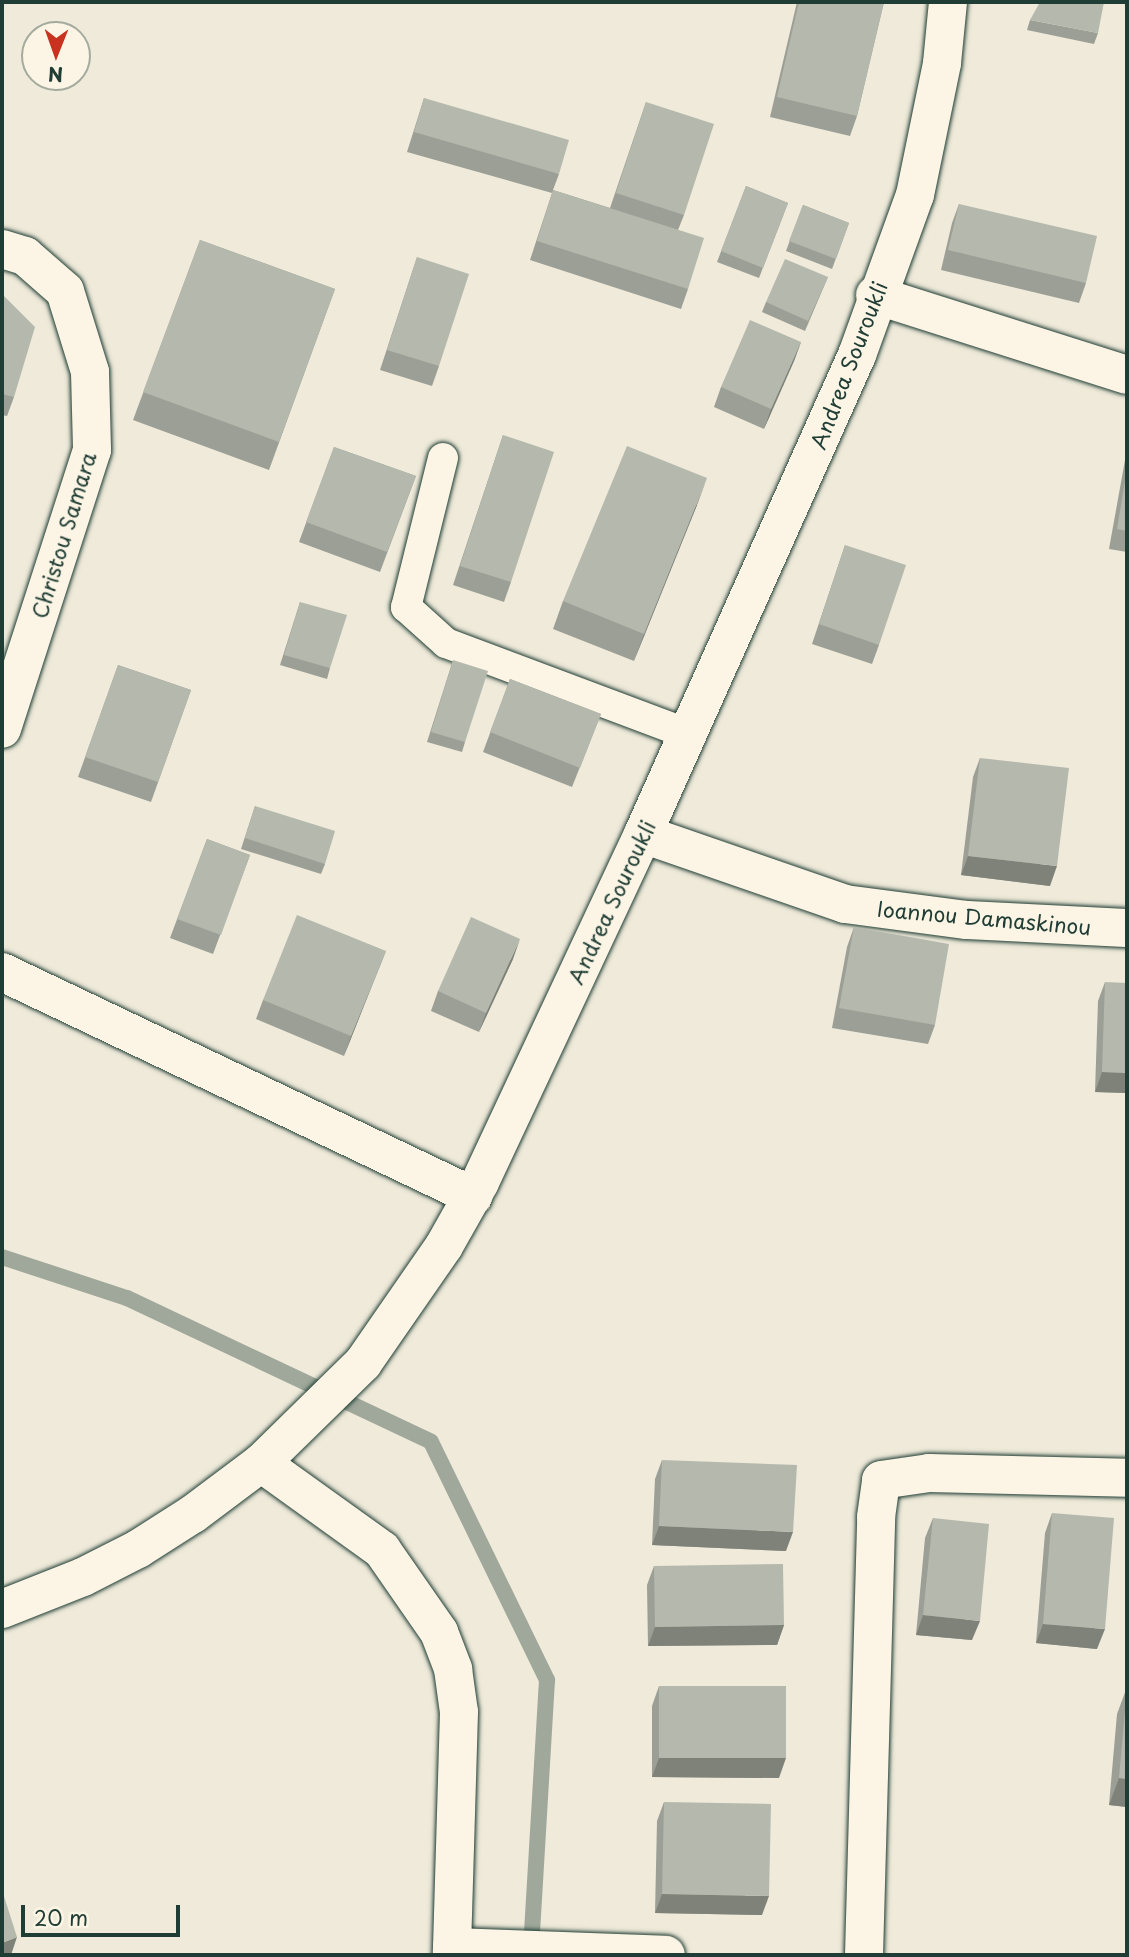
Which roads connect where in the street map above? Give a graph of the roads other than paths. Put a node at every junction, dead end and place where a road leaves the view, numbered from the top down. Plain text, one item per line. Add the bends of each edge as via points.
1 (948, 2) edge
2 (2, 249) edge
3 (875, 295) junction
4 (1127, 375) edge
5 (443, 458) dead end
6 (2, 729) edge
7 (688, 734) junction
8 (643, 834) junction
9 (1127, 928) edge
10 (2, 972) edge
11 (473, 1196) junction
12 (261, 1463) junction
13 (1127, 1478) edge
14 (2, 1609) edge
15 (452, 1951) edge
16 (666, 1955) edge
17 (864, 1955) edge

1 - 3 street, Andrea Souroukli via 939,76 915,195
2 - 6 street, Christou Samara via 25,256 65,291 90,372 92,450
3 - 4 street
3 - 7 street, Andrea Souroukli via 857,355
5 - 7 lane via 406,607 446,643
7 - 8 street, Andrea Souroukli
8 - 9 street, Ioannou Damaskinou via 845,904 967,920
8 - 11 street, Andrea Souroukli
10 - 11 street
11 - 12 street, Andrea Souroukli via 444,1247 363,1363
12 - 14 street, Andrea Souroukli via 138,1549
12 - 15 street via 382,1550 439,1632 453,1669 459,1712
13 - 17 street via 929,1473 881,1480 876,1517
15 - 16 street

